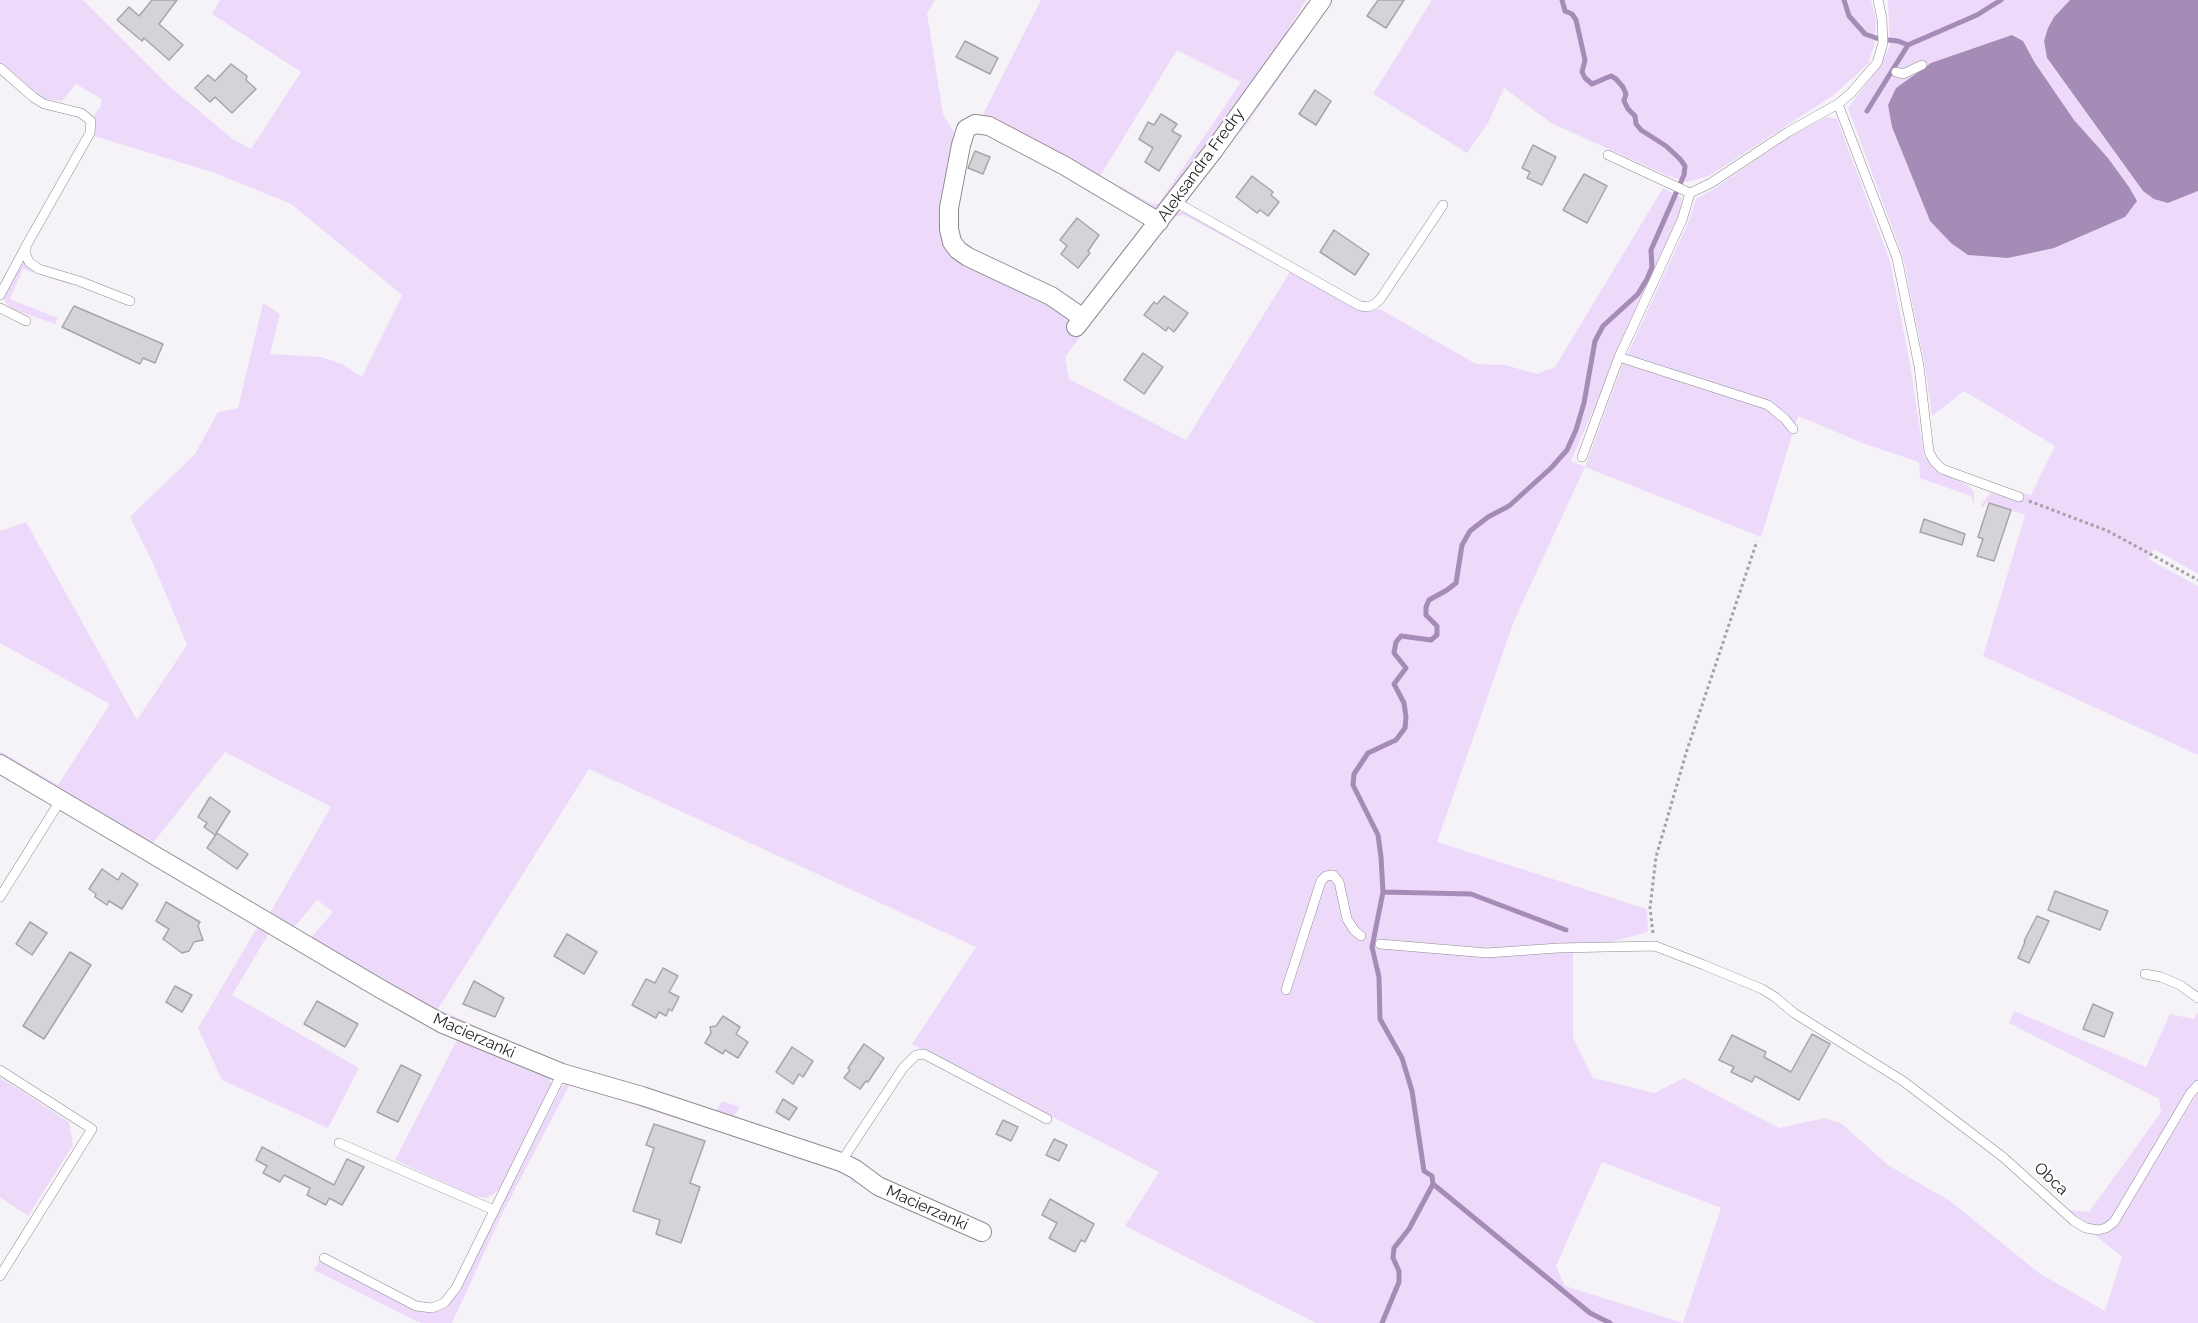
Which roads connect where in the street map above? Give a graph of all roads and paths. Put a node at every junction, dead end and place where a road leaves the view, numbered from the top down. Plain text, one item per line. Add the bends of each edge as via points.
1 (1322, 0) edge
2 (1878, 0) edge
3 (1877, 63) junction
4 (1922, 65) dead end
5 (0, 68) edge
6 (1838, 104) junction
7 (1608, 155) dead end
8 (1686, 191) junction
9 (1174, 201) junction
10 (1443, 205) dead end
11 (1159, 222) junction
12 (26, 246) junction
13 (0, 295) edge
14 (130, 301) dead end
15 (0, 308) edge
16 (26, 321) dead end
17 (1620, 357) junction
18 (1793, 429) dead end
19 (1582, 457) dead end
20 (2019, 497) joint
21 (1757, 541) dead end
22 (2198, 580) edge
23 (0, 764) edge
24 (60, 801) junction
25 (0, 897) edge
26 (1361, 936) dead end
27 (1380, 944) dead end
28 (1655, 946) junction
29 (2145, 974) dead end
30 (1286, 990) dead end
31 (2198, 998) edge
32 (0, 1070) edge
33 (562, 1073) junction
34 (2198, 1085) edge
35 (1047, 1119) dead end
36 (339, 1143) dead end
37 (841, 1162) junction
38 (494, 1210) junction
39 (982, 1233) dead end
40 (324, 1258) dead end
41 (0, 1276) edge

1 - 9 street, Aleksandra Fredry
2 - 3 lane via 1883,43
3 - 4 lane via 1903,74
3 - 6 lane
5 - 12 lane via 33,98 81,113 92,126
6 - 8 lane via 1711,183
6 - 20 lane via 1897,258 1919,366 1929,452 1942,469
7 - 8 lane
8 - 17 lane via 1682,220
9 - 10 lane via 1368,307 1382,298
9 - 11 street, Aleksandra Fredry
11 - 11 street, Aleksandra Fredry via 989,126 975,124 966,129 949,208 952,242 968,257 1051,297 1079,322
12 - 13 lane
12 - 14 lane via 29,262 39,269
15 - 16 lane
17 - 18 lane via 1768,405
17 - 19 lane
20 - 22 path via 2108,531
21 - 28 path via 1687,750 1656,857 1650,909
23 - 24 street, Macierzanki
24 - 25 lane
24 - 33 street, Macierzanki via 414,1009
26 - 30 lane via 1347,919 1339,882 1333,875 1326,876 1321,881
27 - 28 lane via 1487,953
28 - 34 lane, Obca via 1775,997 1977,1136 2086,1228 2098,1230 2114,1222
29 - 31 lane via 2180,985
32 - 41 lane via 92,1129
33 - 37 street, Macierzanki
33 - 38 lane
35 - 37 lane via 924,1054 916,1055 903,1068
36 - 38 lane
37 - 39 street, Macierzanki via 878,1186
38 - 40 lane via 450,1297 432,1308 416,1306

